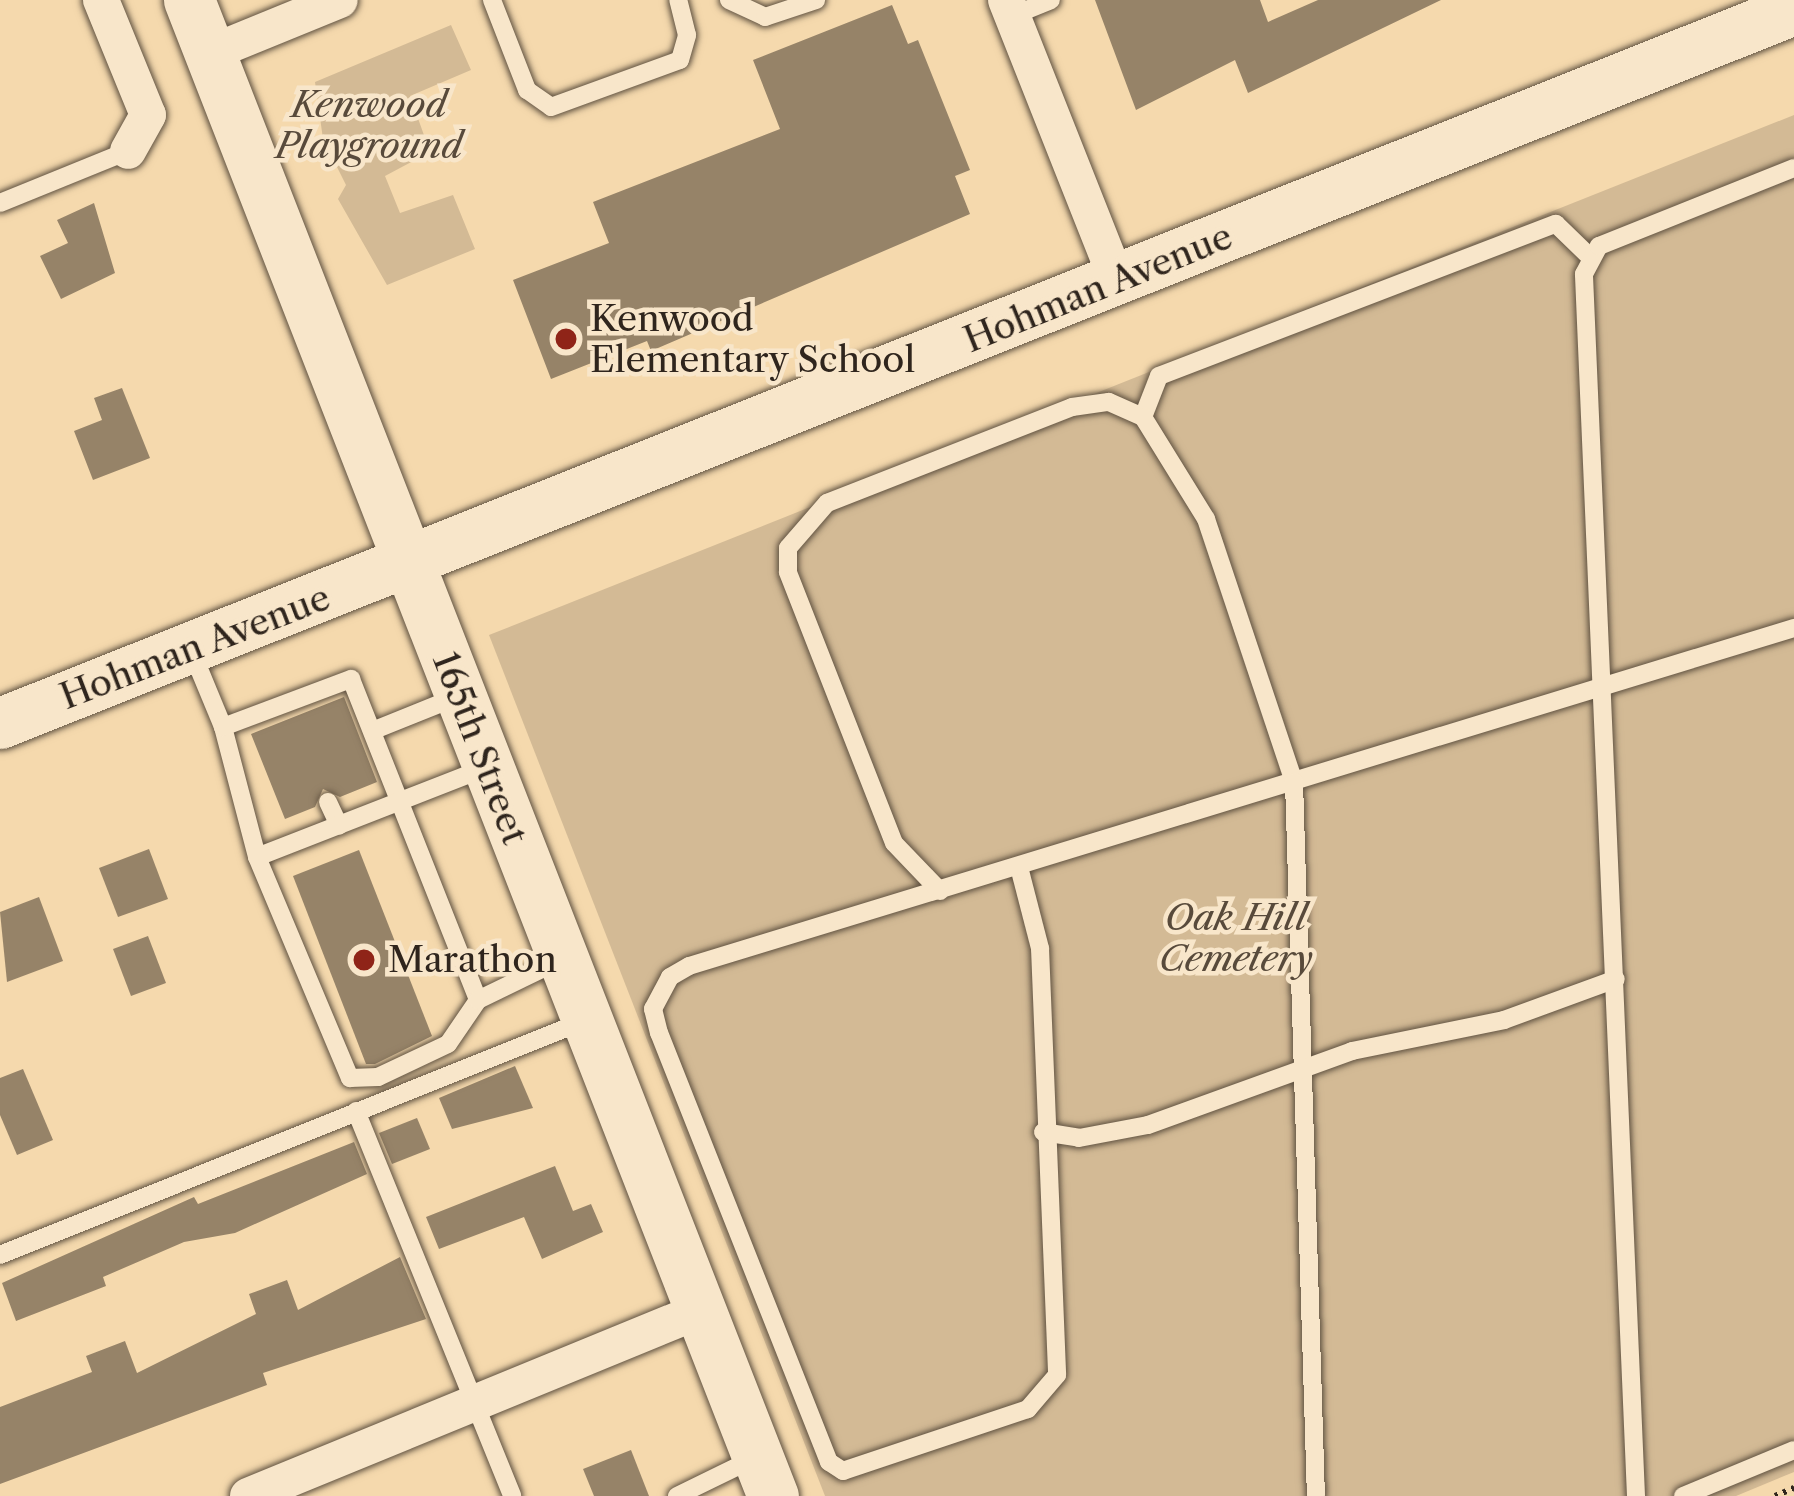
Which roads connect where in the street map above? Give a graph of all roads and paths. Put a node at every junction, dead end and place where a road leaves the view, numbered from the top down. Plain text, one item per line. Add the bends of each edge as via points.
1 (100, 0) edge
2 (189, 0) edge
3 (340, 0) edge
4 (492, 0) edge
5 (677, 0) edge
6 (729, 0) edge
7 (816, 0) edge
8 (1051, 0) edge
9 (1009, 8) edge
10 (1794, 9) edge
11 (210, 53) junction
12 (128, 151) joint
13 (1794, 168) edge
14 (0, 203) edge
15 (1589, 256) junction
16 (1117, 280) junction
17 (1143, 417) junction
18 (407, 564) junction
19 (1794, 628) edge
20 (190, 648) junction
21 (1605, 686) junction
22 (459, 696) junction
23 (0, 723) edge
24 (224, 727) junction
25 (376, 729) junction
26 (487, 767) junction
27 (1294, 782) junction
28 (404, 801) junction
29 (328, 802) dead end
30 (339, 826) junction
31 (257, 857) junction
32 (1019, 867) junction
33 (940, 891) junction
34 (562, 959) junction
35 (1616, 979) junction
36 (478, 1000) junction
37 (586, 1020) junction
38 (1304, 1067) junction
39 (356, 1111) junction
40 (1043, 1132) junction
41 (0, 1255) edge
42 (700, 1311) junction
43 (476, 1405) junction
44 (1794, 1450) edge
45 (765, 1477) edge
46 (1794, 1488) edge
47 (248, 1496) edge
48 (512, 1496) edge
49 (677, 1496) edge
50 (1316, 1496) edge
51 (1636, 1496) edge
52 (1683, 1496) edge
53 (1774, 1496) edge

1 - 12 street via 148,115
2 - 11 main road, 165th Street
3 - 11 street
4 - 5 lane via 526,90 551,107 680,60 688,35
6 - 7 lane via 765,17
8 - 9 lane
9 - 16 street
10 - 16 main road, Hohman Avenue
11 - 18 main road, 165th Street
12 - 14 lane
13 - 15 lane
15 - 17 lane via 1556,224 1159,376
15 - 21 lane
16 - 18 main road, Hohman Avenue
17 - 27 lane via 1206,519
17 - 33 lane via 1109,402 1072,407 827,502 788,548 788,572 894,843 918,879
18 - 20 main road, Hohman Avenue
18 - 22 main road, 165th Street
19 - 21 lane
20 - 23 main road, Hohman Avenue
20 - 24 lane
21 - 27 lane
21 - 35 lane
22 - 25 lane
22 - 26 main road, 165th Street
24 - 25 lane via 290,710 351,679
24 - 31 lane
25 - 28 lane
26 - 28 lane
26 - 34 main road, 165th Street
27 - 32 lane
27 - 38 lane
28 - 30 lane
28 - 36 lane
29 - 30 lane
30 - 31 lane
31 - 36 lane via 350,1078 378,1077 448,1044
32 - 33 lane
32 - 40 lane via 1040,948
33 - 40 lane via 689,966 653,1009 829,1462 861,1468 1045,1396 1058,1353
34 - 36 lane
34 - 37 main road, 165th Street
35 - 38 lane via 1504,1020
35 - 51 lane
37 - 39 lane
37 - 42 main road, 165th Street
38 - 40 lane via 1108,1135
38 - 50 lane
39 - 41 lane
39 - 43 lane
42 - 43 street
42 - 45 main road, 165th Street
43 - 47 street
43 - 48 lane
44 - 52 lane
45 - 49 lane
46 - 53 path

